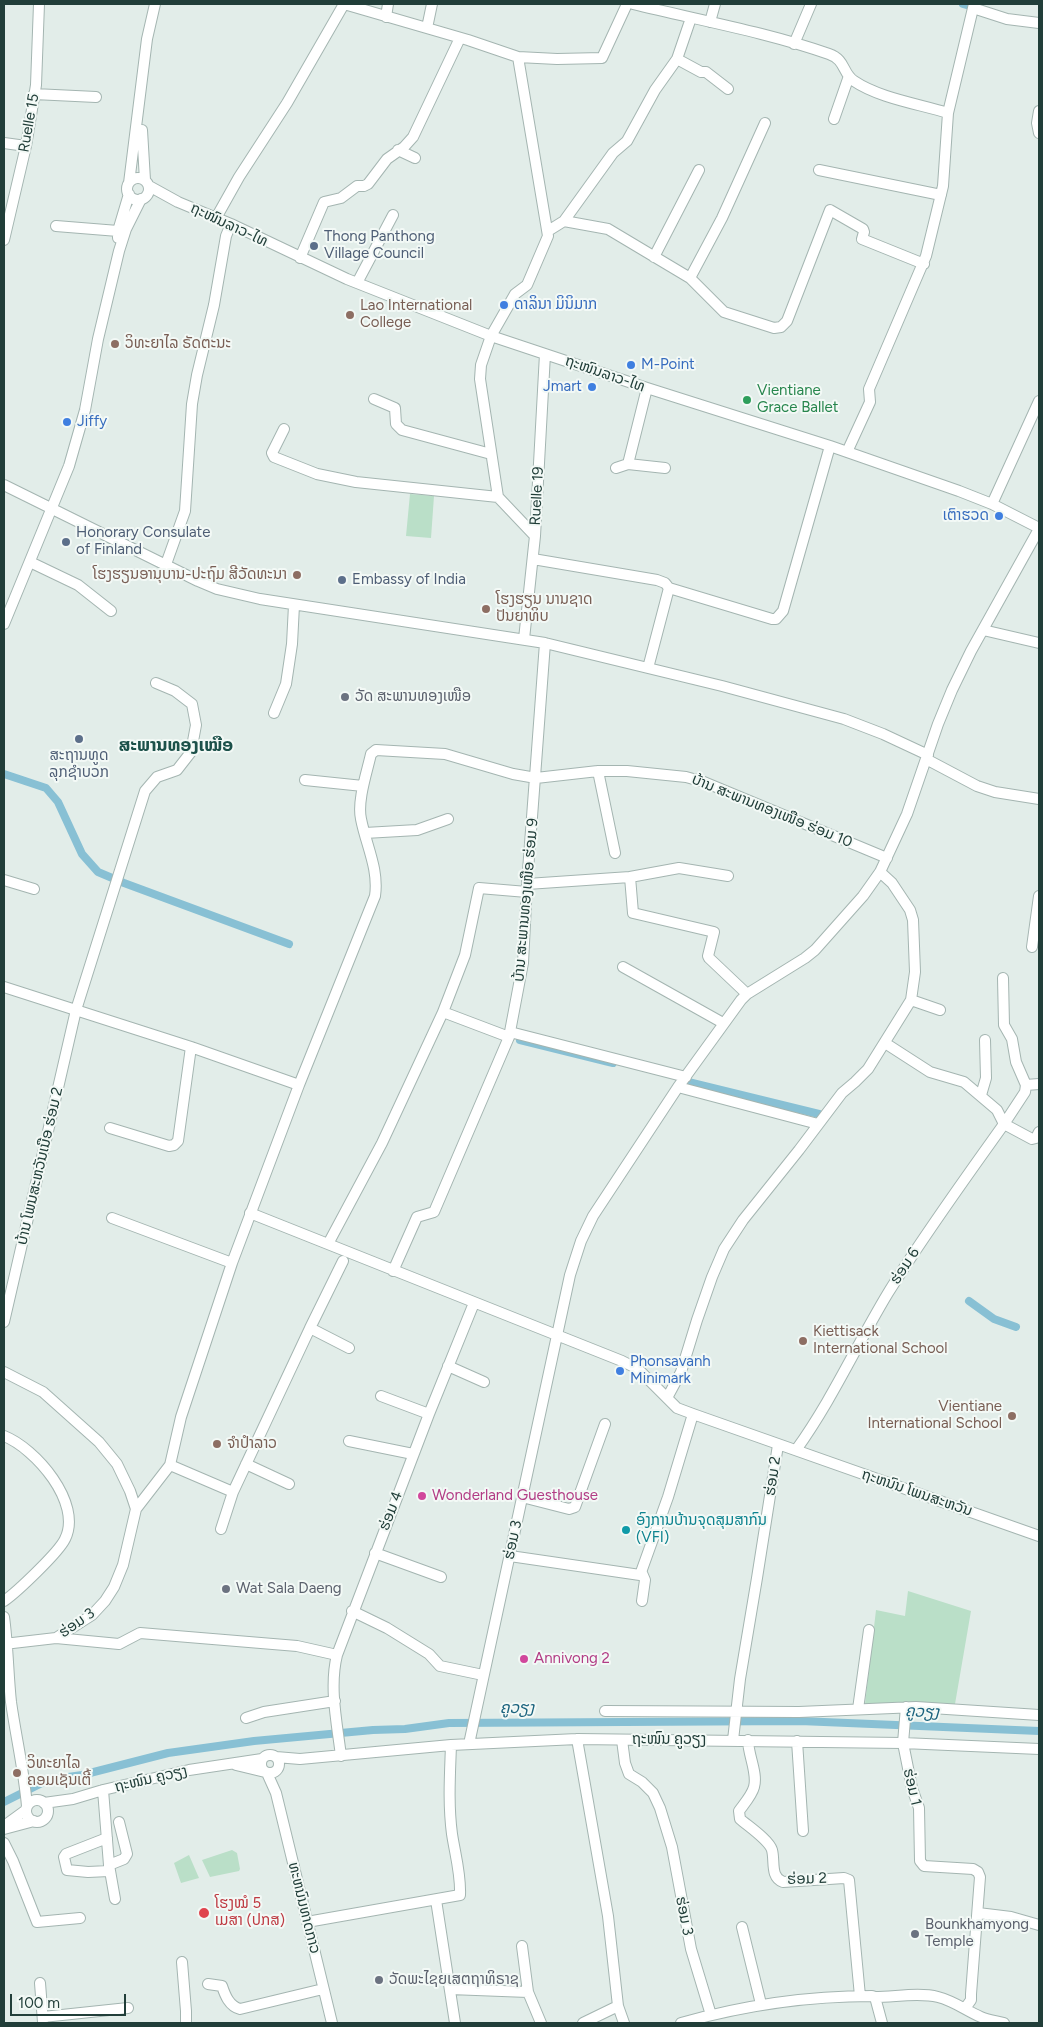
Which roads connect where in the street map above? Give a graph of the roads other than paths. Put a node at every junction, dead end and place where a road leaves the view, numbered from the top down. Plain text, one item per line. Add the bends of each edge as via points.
1 (39, 4) edge
2 (155, 4) edge
3 (344, 4) edge
4 (388, 4) edge
5 (432, 4) edge
6 (627, 4) edge
7 (633, 4) edge
8 (715, 4) edge
9 (811, 4) edge
10 (973, 6) edge
11 (386, 17) junction
12 (691, 18) junction
13 (710, 22) junction
14 (1039, 23) edge
15 (427, 28) junction
16 (460, 38) junction
17 (794, 44) junction
18 (518, 57) junction
19 (677, 59) junction
20 (849, 76) junction
21 (728, 89) dead end
22 (34, 94) junction
23 (96, 97) dead end
24 (141, 99) junction
25 (1039, 111) edge
26 (948, 113) junction
27 (834, 119) dead end
28 (765, 123) dead end
29 (1039, 133) edge
30 (4, 143) edge
31 (26, 146) junction
32 (398, 150) junction
33 (415, 158) dead end
34 (699, 170) dead end
35 (818, 170) dead end
36 (147, 183) junction
37 (129, 188) junction
38 (941, 195) junction
39 (143, 198) junction
40 (178, 202) junction
41 (7, 216) edge
42 (393, 216) dead end
43 (216, 218) junction
44 (564, 221) junction
45 (231, 224) junction
46 (56, 226) dead end
47 (548, 230) junction
48 (118, 231) junction
49 (4, 240) edge
50 (119, 251) junction
51 (654, 256) junction
52 (300, 258) junction
53 (924, 264) junction
54 (690, 278) junction
55 (356, 283) junction
56 (491, 336) junction
57 (545, 354) junction
58 (647, 388) junction
59 (374, 399) dead end
60 (1039, 401) edge
61 (284, 429) dead end
62 (830, 446) junction
63 (847, 452) junction
64 (491, 454) junction
65 (628, 464) junction
66 (616, 468) dead end
67 (665, 468) dead end
68 (4, 485) edge
69 (498, 497) junction
70 (992, 504) junction
71 (52, 510) junction
72 (1039, 528) edge
73 (535, 536) junction
74 (533, 559) junction
75 (30, 562) junction
76 (166, 567) junction
77 (669, 588) junction
78 (294, 605) junction
79 (111, 611) dead end
80 (4, 624) edge
81 (983, 630) junction
82 (524, 639) junction
83 (545, 643) junction
84 (1039, 643) edge
85 (648, 668) junction
86 (156, 683) dead end
87 (274, 713) dead end
88 (927, 757) junction
89 (598, 771) junction
90 (536, 778) junction
91 (305, 780) dead end
92 (363, 786) junction
93 (1039, 798) edge
94 (448, 819) dead end
95 (365, 833) junction
96 (615, 853) dead end
97 (887, 858) junction
98 (880, 872) junction
99 (728, 876) dead end
100 (630, 877) junction
101 (4, 880) edge
102 (527, 888) junction
103 (34, 890) dead end
104 (1039, 897) edge
105 (1032, 947) dead end
106 (623, 967) dead end
107 (1003, 978) dead end
108 (4, 987) edge
109 (747, 994) junction
110 (911, 1000) junction
111 (76, 1010) junction
112 (940, 1010) dead end
113 (443, 1012) junction
114 (723, 1023) junction
115 (509, 1035) junction
116 (985, 1040) dead end
117 (885, 1043) junction
118 (190, 1047) junction
119 (686, 1077) junction
120 (1039, 1084) edge
121 (299, 1085) junction
122 (1026, 1085) junction
123 (678, 1087) junction
124 (981, 1094) junction
125 (818, 1124) junction
126 (1004, 1124) junction
127 (110, 1128) dead end
128 (1039, 1132) edge
129 (250, 1213) junction
130 (112, 1218) dead end
131 (328, 1244) junction
132 (342, 1261) dead end
133 (232, 1263) junction
134 (393, 1271) junction
135 (474, 1303) junction
136 (4, 1322) edge
137 (310, 1328) junction
138 (557, 1336) junction
139 (349, 1348) dead end
140 (448, 1366) junction
141 (4, 1372) edge
142 (484, 1382) dead end
143 (381, 1396) dead end
144 (667, 1398) junction
145 (429, 1414) junction
146 (692, 1414) junction
147 (605, 1424) dead end
148 (4, 1436) edge
149 (349, 1441) dead end
150 (778, 1445) junction
151 (796, 1450) junction
152 (413, 1454) junction
153 (246, 1464) junction
154 (170, 1466) junction
155 (289, 1484) dead end
156 (233, 1492) junction
157 (522, 1497) junction
158 (136, 1509) junction
159 (221, 1529) dead end
160 (1039, 1536) edge
161 (375, 1553) junction
162 (510, 1556) junction
163 (642, 1572) junction
164 (441, 1577) dead end
165 (4, 1601) edge
166 (642, 1601) dead end
167 (352, 1611) junction
168 (4, 1617) edge
169 (869, 1630) dead end
170 (56, 1638) junction
171 (6, 1644) edge
172 (336, 1655) junction
173 (483, 1675) junction
174 (335, 1701) junction
175 (858, 1709) junction
176 (906, 1709) junction
177 (605, 1711) dead end
178 (737, 1714) junction
179 (1039, 1715) edge
180 (246, 1718) dead end
181 (734, 1737) junction
182 (577, 1739) junction
183 (904, 1739) junction
184 (470, 1740) junction
185 (622, 1740) junction
186 (748, 1740) junction
187 (797, 1741) junction
188 (451, 1745) junction
189 (1039, 1749) edge
190 (341, 1752) junction
191 (276, 1757) junction
192 (262, 1759) junction
193 (300, 1759) junction
194 (230, 1764) junction
195 (272, 1771) junction
196 (103, 1790) junction
197 (73, 1799) junction
198 (33, 1802) junction
199 (46, 1818) junction
200 (34, 1822) junction
201 (120, 1822) dead end
202 (4, 1828) edge
203 (803, 1831) dead end
204 (107, 1838) junction
205 (4, 1843) edge
206 (109, 1868) junction
207 (115, 1899) dead end
208 (436, 1900) junction
209 (978, 1913) junction
210 (80, 1918) dead end
211 (307, 1922) junction
212 (1039, 1925) edge
213 (742, 1927) dead end
214 (522, 1946) dead end
215 (182, 1962) dead end
216 (40, 1983) dead end
217 (208, 1984) dead end
218 (323, 1989) junction
219 (450, 1990) junction
220 (528, 1992) junction
221 (860, 1996) junction
222 (875, 1997) junction
223 (762, 2004) junction
224 (618, 2006) junction
225 (966, 2007) junction
226 (128, 2008) dead end
227 (711, 2015) junction
228 (43, 2020) edge
229 (186, 2023) edge
230 (332, 2023) edge
231 (454, 2023) edge
232 (541, 2023) edge
233 (584, 2023) edge
234 (624, 2023) edge
235 (681, 2023) edge
236 (882, 2023) edge
237 (1004, 2023) edge

1 - 22 street, Ruelle 15
2 - 24 street via 147,39
3 - 11 street
3 - 43 street
4 - 11 street
5 - 15 street
6 - 18 street via 602,58
7 - 12 street
8 - 13 street
9 - 17 street
10 - 14 street via 1007,18
10 - 26 street
11 - 15 street
12 - 13 street
12 - 19 street
13 - 17 street
15 - 16 street
16 - 18 street
16 - 32 street via 413,137
17 - 20 street via 841,60
18 - 47 street
19 - 21 street via 706,72
19 - 44 street via 655,90 627,141 613,153
20 - 26 street via 854,82 877,92
20 - 27 street
22 - 23 street
22 - 31 street, Ruelle 15
24 - 36 street
24 - 37 street
25 - 29 street
26 - 38 street
28 - 54 street via 722,218
30 - 31 street
31 - 41 street, Ruelle 15
32 - 33 street
32 - 52 street via 386,159 368,184 357,186 341,198 324,202
34 - 51 street
35 - 38 street
36 - 37 street via 138,178
36 - 39 street via 148,192
36 - 40 street, ຖະໜົນລາວ-ໄທ
37 - 39 street via 134,199
37 - 48 street
38 - 53 street
39 - 40 street, ຖະໜົນລາວ-ໄທ
39 - 50 street via 126,229
40 - 43 street, ຖະໜົນລາວ-ໄທ
41 - 49 street, Ruelle 15
42 - 55 street
43 - 45 street, ຖະໜົນລາວ-ໄທ
44 - 47 street
44 - 51 street via 608,230
45 - 52 street, ຖະໜົນລາວ-ໄທ
45 - 76 street via 192,404 185,511
46 - 48 street
47 - 56 street via 527,285 514,294
48 - 50 street
50 - 71 street via 85,410
51 - 54 street
52 - 55 street, ຖະໜົນລາວ-ໄທ
53 - 54 street via 862,239 863,229 830,210 787,321 781,327 774,328 724,312
53 - 63 street via 869,390 870,402
55 - 56 street, ຖະໜົນລາວ-ໄທ
56 - 57 street, ຖະໜົນລາວ-ໄທ
56 - 64 street via 481,365 480,379
57 - 58 street, ຖະໜົນລາວ-ໄທ
57 - 73 street, Ruelle 19
58 - 62 street, ຖະໜົນລາວ-ໄທ
58 - 65 street
59 - 64 street via 395,408 396,424 402,430
60 - 70 street
61 - 69 street via 272,453 274,457 317,474 356,482
62 - 63 street, ຖະໜົນລາວ-ໄທ
62 - 77 street via 779,617 772,619
63 - 70 street, ຖະໜົນລາວ-ໄທ
64 - 69 street
65 - 66 street
65 - 67 street
68 - 71 street
69 - 73 street
70 - 72 street, ຖະໜົນລາວ-ໄທ
71 - 75 street
71 - 76 street
72 - 81 street, ຮ່ອມ 3
73 - 74 street, Ruelle 19
74 - 77 street via 657,580
74 - 82 street, Ruelle 19
75 - 79 street via 78,585
75 - 80 street
76 - 78 street via 217,589
77 - 85 street
78 - 82 street
78 - 87 street via 286,684
81 - 84 street
81 - 88 street, ຮ່ອມ 3 via 952,690
82 - 83 street
83 - 85 street
83 - 90 street, ບ້ານ ສະພານທອງເໜືອ ຮ່ອມ 9
85 - 88 street via 844,719 883,734
86 - 111 street, ບ້ານ ໂພນສະຫວັນເນືອ ຮ່ອມ 2 via 175,691 192,704 196,725 191,752 177,770 157,777 146,791
88 - 93 street via 977,786
88 - 97 street, ຮ່ອມ 3
89 - 90 street, ບ້ານ ສະພານທອງເໜືອ ຮ່ອມ 10
89 - 96 street
89 - 97 street, ບ້ານ ສະພານທອງເໜືອ ຮ່ອມ 10 via 686,776
90 - 92 street, ບ້ານ ສະພານທອງເໜືອ ຮ່ອມ 10 via 445,754 376,750 371,754
90 - 102 street, ບ້ານ ສະພານທອງເໜືອ ຮ່ອມ 9
91 - 92 street
92 - 95 street via 360,818
94 - 95 street via 417,830
95 - 121 street via 377,884 375,896
97 - 98 street, ຮ່ອມ 3
98 - 109 street, ຮ່ອມ 3 via 815,950
98 - 110 street via 892,883 914,920 915,972
99 - 100 street via 679,868
100 - 102 street
100 - 109 street via 633,913 714,932 709,958
101 - 103 street
102 - 113 street via 479,888 465,955
102 - 115 street, ບ້ານ ສະພານທອງເໜືອ ຮ່ອມ 9 via 523,963
104 - 105 street
106 - 114 street
107 - 122 street via 1004,1025 1012,1038 1016,1062
108 - 111 street
109 - 114 street, ຮ່ອມ 3
110 - 112 street
110 - 117 street
111 - 118 street
111 - 136 street, ບ້ານ ໂພນສະຫວັນເນືອ ຮ່ອມ 2
113 - 115 street
113 - 131 street via 382,1143
114 - 119 street, ຮ່ອມ 3
115 - 119 street
115 - 134 street, ບ້ານ ສະພານທອງເໜືອ ຮ່ອມ 9 via 434,1212 417,1217
116 - 124 street via 986,1078
117 - 124 street via 930,1072 964,1082
117 - 125 street via 868,1069 842,1093
118 - 121 street
118 - 127 street via 178,1140 174,1145
119 - 123 street, ຮ່ອມ 3
120 - 122 street
121 - 129 street
122 - 126 street, ຮ່ອມ 6 via 1025,1092
123 - 125 street
123 - 138 street, ຮ່ອມ 3 via 593,1216 570,1275
124 - 126 street via 997,1110
125 - 144 street via 724,1249 697,1320 682,1372
126 - 128 street via 1032,1139
126 - 151 street, ຮ່ອມ 6 via 933,1222 887,1294 818,1419
129 - 131 street, ຖະຫນົນ ໂພນສະຫວັນ
129 - 133 street
130 - 133 street
131 - 134 street, ຖະຫນົນ ໂພນສະຫວັນ
132 - 137 street
133 - 154 street via 181,1417
134 - 135 street, ຖະຫນົນ ໂພນສະຫວັນ
135 - 138 street, ຖະຫນົນ ໂພນສະຫວັນ
135 - 140 street, ຮ່ອມ 4
137 - 139 street
137 - 153 street
138 - 144 street, ຖະຫນົນ ໂພນສະຫວັນ via 638,1369
138 - 157 street, ຮ່ອມ 3
140 - 142 street
140 - 145 street, ຮ່ອມ 4
141 - 158 street via 43,1392 99,1442 117,1464
143 - 145 street
144 - 146 street, ຖະຫນົນ ໂພນສະຫວັນ via 677,1408
145 - 152 street, ຮ່ອມ 4
146 - 150 street, ຖະຫນົນ ໂພນສະຫວັນ
146 - 163 street
147 - 157 street via 575,1507 568,1509
148 - 165 street via 19,1443 49,1472 62,1493 68,1522 62,1545
149 - 152 street
150 - 151 street, ຖະຫນົນ ໂພນສະຫວັນ
150 - 178 street, ຮ່ອມ 2
151 - 160 street, ຖະຫນົນ ໂພນສະຫວັນ
152 - 161 street, ຮ່ອມ 4
153 - 155 street
153 - 156 street
154 - 156 street
154 - 158 street
156 - 159 street
157 - 162 street, ຮ່ອມ 3
158 - 170 street, ຮ່ອມ 3 via 114,1587 105,1601 81,1624
161 - 164 street
161 - 167 street, ຮ່ອມ 4
162 - 163 street via 638,1576
162 - 173 street, ຮ່ອມ 3
163 - 166 street via 645,1580
167 - 172 street, ຮ່ອມ 4
167 - 173 street via 429,1654 440,1666
168 - 171 street
169 - 175 street
170 - 171 street, ຮ່ອມ 3
170 - 172 street via 119,1644 140,1633 297,1646
171 - 198 street via 15,1735 24,1779
172 - 174 street, ຮ່ອມ 4
173 - 184 street, ຮ່ອມ 3
174 - 180 street via 264,1712
174 - 190 street, ຮ່ອມ 4
175 - 176 street
175 - 178 street
176 - 179 street
176 - 183 street, ຮ່ອມ 1
177 - 178 street
178 - 181 street, ຮ່ອມ 2
181 - 185 street, ຖະໜົນ ຄູວຽງ
181 - 186 street, ຖະໜົນ ຄູວຽງ
182 - 184 street, ຖະໜົນ ຄູວຽງ
182 - 185 street, ຖະໜົນ ຄູວຽງ
182 - 224 street via 608,1916
183 - 187 street, ຖະໜົນ ຄູວຽງ
183 - 189 street, ຖະໜົນ ຄູວຽງ
183 - 209 street, ຮ່ອມ 1 via 918,1808 920,1861 924,1866 978,1872
184 - 188 street, ຖະໜົນ ຄູວຽງ
185 - 227 street, ຮ່ອມ 3 via 629,1774 653,1793 660,1808 672,1847 691,1949
186 - 187 street, ຖະໜົນ ຄູວຽງ
186 - 221 street, ຮ່ອມ 2 via 754,1788 739,1811 740,1819 770,1845 775,1876 779,1880 849,1880
187 - 203 street
188 - 190 street, ຖະໜົນ ຄູວຽງ
188 - 208 street via 450,1803 460,1895
190 - 193 street, ຖະໜົນ ຄູວຽງ
191 - 192 street via 266,1755
191 - 193 street, ຖະໜົນ ຄູວຽງ
191 - 195 street via 280,1762
192 - 194 street, ຖະໜົນ ຄູວຽງ
192 - 195 street via 261,1766
193 - 195 street, ຖະໜົນ ຄູວຽງ
194 - 195 street, ຖະໜົນ ຄູວຽງ
194 - 196 street, ຖະໜົນ ຄູວຽງ
195 - 211 street, ທະຫນົນທາດກາວ
196 - 197 street, ຖະໜົນ ຄູວຽງ
196 - 204 street
197 - 198 street, ຖະໜົນ ຄູວຽງ
197 - 199 street, ຖະໜົນ ຄູວຽງ
198 - 199 street via 48,1811
198 - 200 street via 28,1818
198 - 202 street, ຖະໜົນ ຄູວຽງ
199 - 200 street, ຖະໜົນ ຄູວຽງ
200 - 202 street, ຖະໜົນ ຄູວຽງ
201 - 206 street via 127,1854
204 - 206 street
204 - 206 street via 66,1854 64,1858 66,1870 88,1872
205 - 210 street via 37,1922
206 - 207 street
208 - 211 street
208 - 219 street
209 - 212 street via 1012,1917
209 - 225 street via 972,1994
211 - 218 street, ທະຫນົນທາດກາວ
213 - 223 street
214 - 220 street
215 - 229 street
216 - 228 street
217 - 218 street via 222,1986 226,1997 240,2009
218 - 230 street, ທະຫນົນທາດກາວ
219 - 220 street
219 - 231 street
220 - 232 street
221 - 222 street
221 - 223 street
222 - 225 street via 939,1997
222 - 236 street
223 - 227 street
224 - 233 street
224 - 234 street
225 - 237 street
226 - 228 street
227 - 235 street

